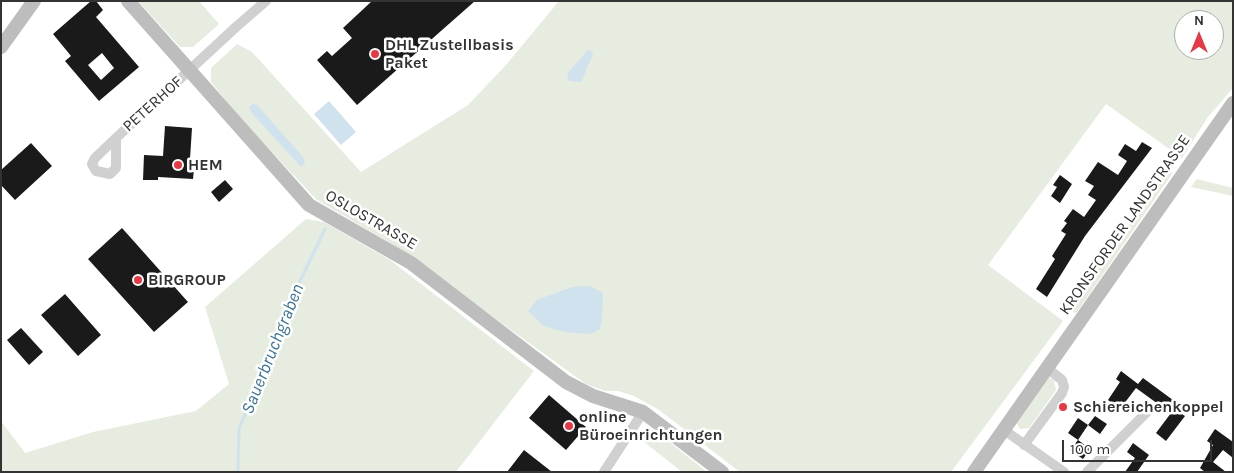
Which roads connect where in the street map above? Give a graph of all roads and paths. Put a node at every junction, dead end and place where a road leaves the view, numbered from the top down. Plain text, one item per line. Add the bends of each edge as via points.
1 (34, 1) edge
2 (128, 1) edge
3 (266, 1) edge
4 (1, 47) edge
5 (191, 69) junction
6 (1233, 103) edge
7 (116, 138) dead end
8 (1047, 368) junction
9 (1148, 411) dead end
10 (643, 412) junction
11 (1004, 430) junction
12 (1024, 445) junction
13 (604, 472) edge
14 (722, 472) edge
15 (974, 472) edge
16 (1064, 472) edge
17 (1088, 472) edge

1 - 4 street
2 - 5 street, OSLOSTRASSE
3 - 5 street, PETERHOF
5 - 7 street, PETERHOF
5 - 10 street, OSLOSTRASSE via 272,166 310,205 411,263 566,382 593,396
6 - 8 street, KRONSFORDER LANDSTRASSE
8 - 11 street, KRONSFORDER LANDSTRASSE
8 - 12 street via 1062,380 1064,387
9 - 17 street
10 - 13 street
10 - 14 street, OSLOSTRASSE
11 - 12 street
11 - 15 street, KRONSFORDER LANDSTRASSE
12 - 16 street

